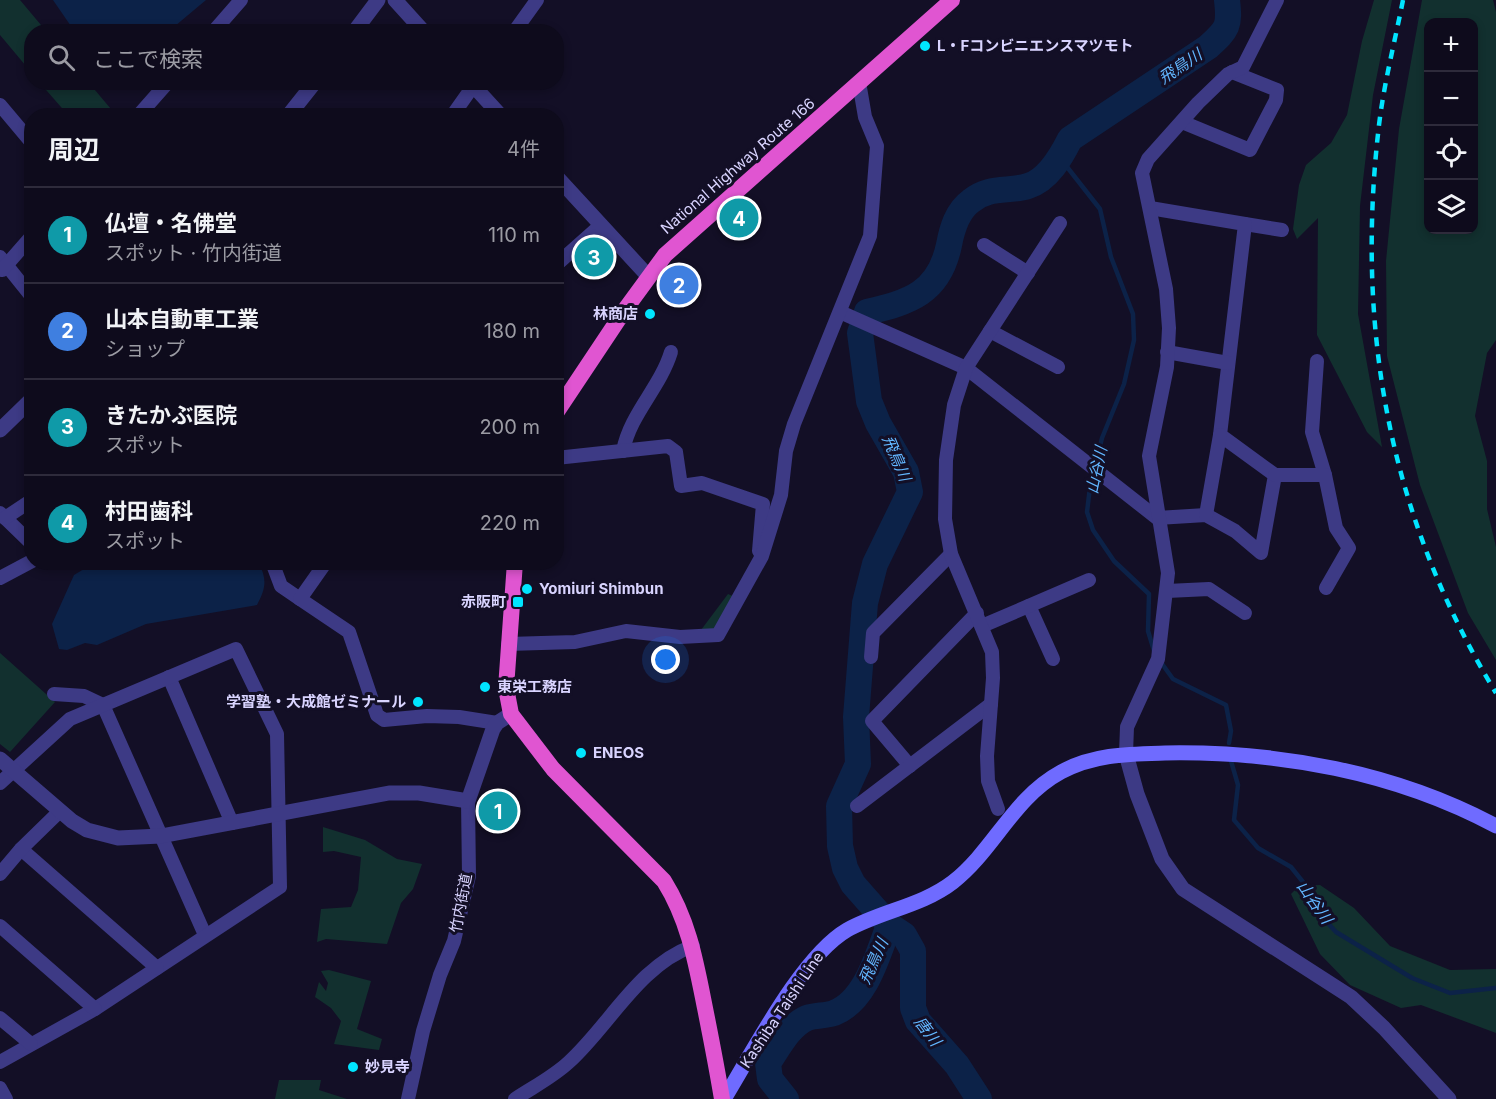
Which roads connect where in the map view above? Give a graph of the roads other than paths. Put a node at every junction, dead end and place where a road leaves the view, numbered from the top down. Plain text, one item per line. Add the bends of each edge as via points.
1 (241, 0) edge
2 (378, 0) edge
3 (395, 0) edge
4 (537, 0) edge
5 (951, 0) edge
6 (1277, 0) edge
7 (220, 24) edge
8 (360, 24) edge
9 (417, 24) edge
10 (520, 24) edge
11 (1232, 72) junction
12 (859, 82) junction
13 (161, 90) edge
14 (309, 90) edge
15 (469, 90) edge
16 (478, 90) edge
17 (0, 105) edge
18 (145, 108) edge
19 (294, 108) edge
20 (457, 108) edge
21 (494, 108) edge
22 (1182, 122) junction
23 (24, 134) edge
24 (564, 185) edge
25 (1150, 208) junction
26 (1060, 223) dead end
27 (1245, 224) junction
28 (601, 225) junction
29 (1282, 231) dead end
30 (24, 244) edge
31 (984, 245) dead end
32 (564, 259) edge
33 (2, 265) edge
34 (1028, 273) junction
35 (648, 276) junction
36 (24, 288) edge
37 (840, 312) junction
38 (990, 331) junction
39 (670, 352) dead end
40 (1167, 352) junction
41 (1317, 361) dead end
42 (1228, 363) junction
43 (1058, 367) dead end
44 (966, 368) junction
45 (564, 401) edge
46 (24, 407) edge
47 (0, 430) edge
48 (1220, 435) junction
49 (622, 451) junction
50 (564, 457) edge
51 (1275, 475) junction
52 (1325, 475) junction
53 (24, 504) edge
54 (1206, 515) junction
55 (3, 516) edge
56 (1157, 518) junction
57 (24, 536) edge
58 (951, 554) junction
59 (758, 564) junction
60 (24, 565) edge
61 (275, 570) edge
62 (320, 570) edge
63 (514, 570) edge
64 (0, 578) edge
65 (1089, 580) dead end
66 (1326, 588) dead end
67 (1167, 591) junction
68 (300, 599) junction
69 (1029, 606) junction
70 (977, 613) junction
71 (1245, 613) dead end
72 (982, 626) junction
73 (507, 644) junction
74 (871, 657) dead end
75 (1053, 659) dead end
76 (169, 677) junction
77 (54, 694) dead end
78 (991, 704) junction
79 (103, 705) junction
80 (504, 719) junction
81 (1126, 754) junction
82 (0, 759) edge
83 (909, 766) junction
84 (12, 769) junction
85 (0, 783) edge
86 (468, 801) junction
87 (857, 806) dead end
88 (999, 809) dead end
89 (60, 811) junction
90 (279, 815) junction
91 (232, 823) junction
92 (1496, 826) edge
93 (161, 836) junction
94 (21, 849) junction
95 (0, 874) edge
96 (0, 926) edge
97 (205, 936) junction
98 (693, 946) junction
99 (157, 968) junction
100 (95, 1010) junction
101 (0, 1018) edge
102 (31, 1044) junction
103 (0, 1062) edge
104 (0, 1088) edge
105 (6, 1099) edge
106 (408, 1099) edge
107 (515, 1099) edge
108 (723, 1099) edge
109 (1449, 1099) edge

1 - 7 street
2 - 8 street
3 - 9 street
4 - 10 street
5 - 12 highway, National Highway Route 166
6 - 11 street via 1243,67
11 - 22 street
11 - 22 street via 1277,90 1276,100 1250,150
12 - 35 highway, National Highway Route 166 via 674,246
12 - 37 street via 865,117 877,146 870,236
13 - 18 street
14 - 19 street
15 - 20 street
16 - 21 street
17 - 23 street
22 - 25 street via 1148,159 1142,173
24 - 28 street
25 - 27 street
25 - 40 street via 1166,289
26 - 34 street
27 - 29 street
27 - 42 street
28 - 32 street
28 - 35 street
30 - 33 street
31 - 34 street
33 - 36 street
34 - 38 street
35 - 45 highway, National Highway Route 166
37 - 44 street
37 - 59 street via 794,424 786,450 781,495
38 - 43 street
38 - 44 street
39 - 49 street via 665,369 625,437
40 - 42 street
40 - 56 street via 1149,456
41 - 52 street via 1312,432
42 - 48 street
44 - 56 street
44 - 58 street via 954,405 946,460 945,519
46 - 47 street
48 - 51 street
48 - 54 street
49 - 50 street
49 - 59 street via 668,446 676,452 681,486 702,483 763,504
51 - 52 street
51 - 54 street via 1261,553 1235,531
52 - 66 street via 1336,528 1348,548
53 - 55 street
54 - 56 street
55 - 57 street
56 - 67 street via 1168,573
58 - 70 street
58 - 74 street via 873,633
59 - 73 street via 718,635 680,637 626,630 575,642
60 - 64 street
61 - 68 street via 281,586
62 - 68 street
63 - 73 highway
65 - 69 street
67 - 71 street via 1209,589
67 - 81 street via 1158,659 1127,727
68 - 80 street via 349,632 372,705 376,715 384,720 427,716
69 - 72 street
69 - 75 street
70 - 72 street
70 - 83 street via 872,720
72 - 78 street via 992,652
73 - 80 highway
76 - 79 street
76 - 90 street via 236,649 277,734
76 - 91 street
77 - 79 street via 84,696
78 - 83 street
78 - 88 street via 988,782
79 - 84 street via 64,722
79 - 93 street
80 - 86 street, 竹内街道
80 - 98 highway via 664,881 683,915
81 - 92 main road, Kashiba Taishi Line via 1247,755 1345,770 1399,784
81 - 108 main road, Kashiba Taishi Line via 1082,761 1059,772 1019,804 968,869 953,882 827,943
81 - 109 street via 1162,859 1183,889 1351,997
82 - 84 street
83 - 87 street
84 - 85 street
84 - 89 street
86 - 90 street via 419,793 389,793
86 - 106 street, 竹内街道 via 468,876 454,941 423,1030
89 - 93 street via 101,835 131,839
89 - 94 street
90 - 91 street
90 - 97 street via 280,887
91 - 93 street
93 - 97 street
94 - 95 street
94 - 99 street
96 - 100 street
97 - 99 street
98 - 107 street via 681,950 649,975 569,1062
98 - 108 highway
99 - 100 street
100 - 102 street
101 - 102 street
102 - 103 street
104 - 105 street

